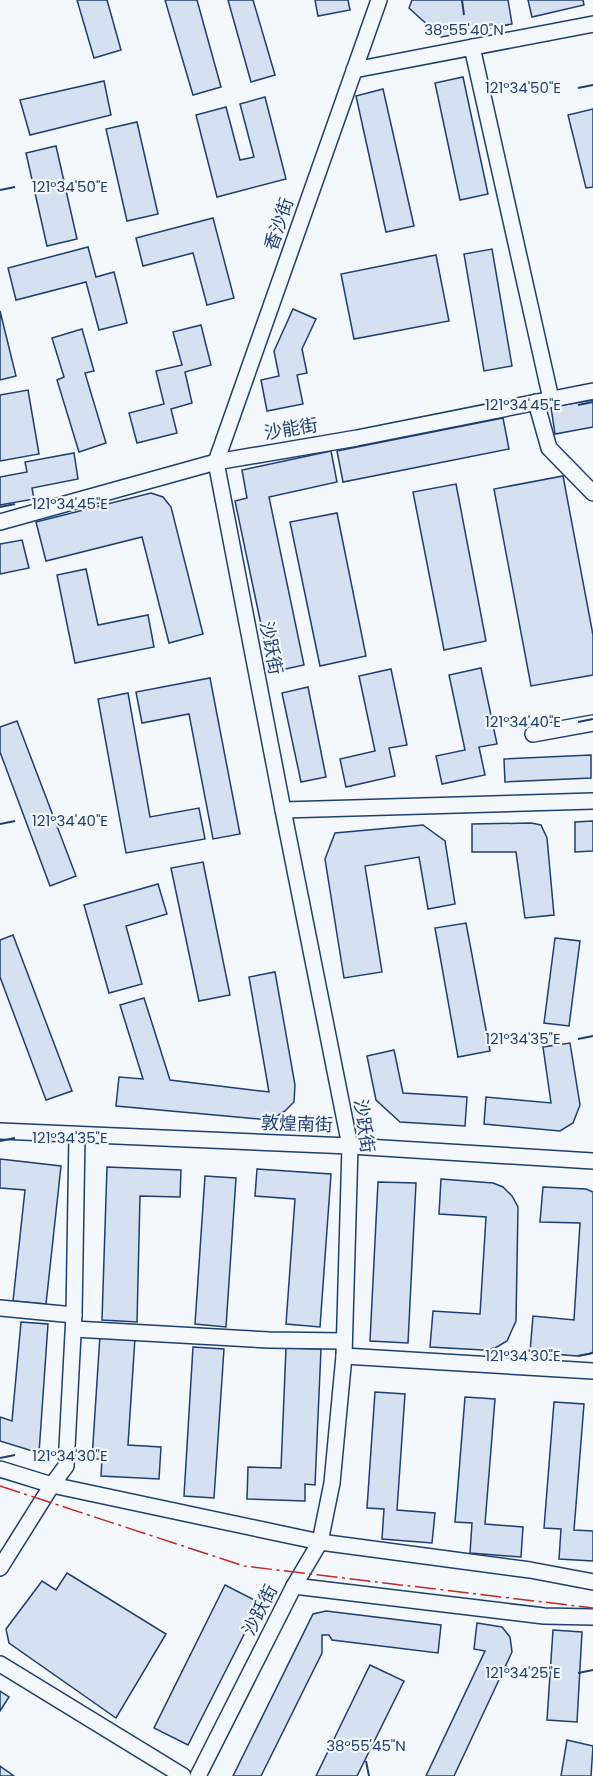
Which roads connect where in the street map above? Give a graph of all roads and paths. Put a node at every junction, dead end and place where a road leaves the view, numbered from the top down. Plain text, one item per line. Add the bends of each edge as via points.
1 (379, 0) edge
2 (593, 24) edge
3 (472, 47) junction
4 (354, 70) junction
5 (593, 391) edge
6 (543, 401) junction
7 (216, 462) junction
8 (593, 493) edge
9 (0, 522) edge
10 (593, 723) edge
11 (533, 734) dead end
12 (593, 801) edge
13 (283, 810) junction
14 (0, 1131) edge
15 (77, 1135) junction
16 (350, 1146) junction
17 (593, 1161) edge
18 (0, 1308) edge
19 (74, 1322) junction
20 (344, 1349) junction
21 (593, 1371) edge
22 (0, 1469) edge
23 (52, 1485) junction
24 (320, 1542) junction
25 (0, 1568) edge
26 (593, 1582) edge
27 (294, 1586) junction
28 (593, 1617) edge
29 (0, 1664) edge
30 (183, 1776) edge
31 (198, 1776) edge

1 - 4 street, 香沙街
2 - 3 street
3 - 4 street
3 - 6 street
4 - 7 street, 香沙街
5 - 6 street, 沙能街
6 - 7 street, 沙能街
6 - 8 street via 549,448
7 - 9 street, 沙能街
7 - 13 street, 沙跃街
10 - 11 street
12 - 13 street
13 - 16 street, 沙跃街
14 - 15 street, 敦煌南街
15 - 16 street, 敦煌南街
15 - 19 street
16 - 17 street, 敦煌南街
16 - 20 street, 沙跃街
18 - 19 street
19 - 20 street
19 - 23 street via 66,1466
20 - 21 street
20 - 24 street, 沙跃街 via 332,1483
22 - 23 street
23 - 24 street
23 - 25 street
24 - 26 street
24 - 27 street, 沙跃街
27 - 28 street via 544,1616
27 - 31 street, 沙跃街
29 - 30 street

